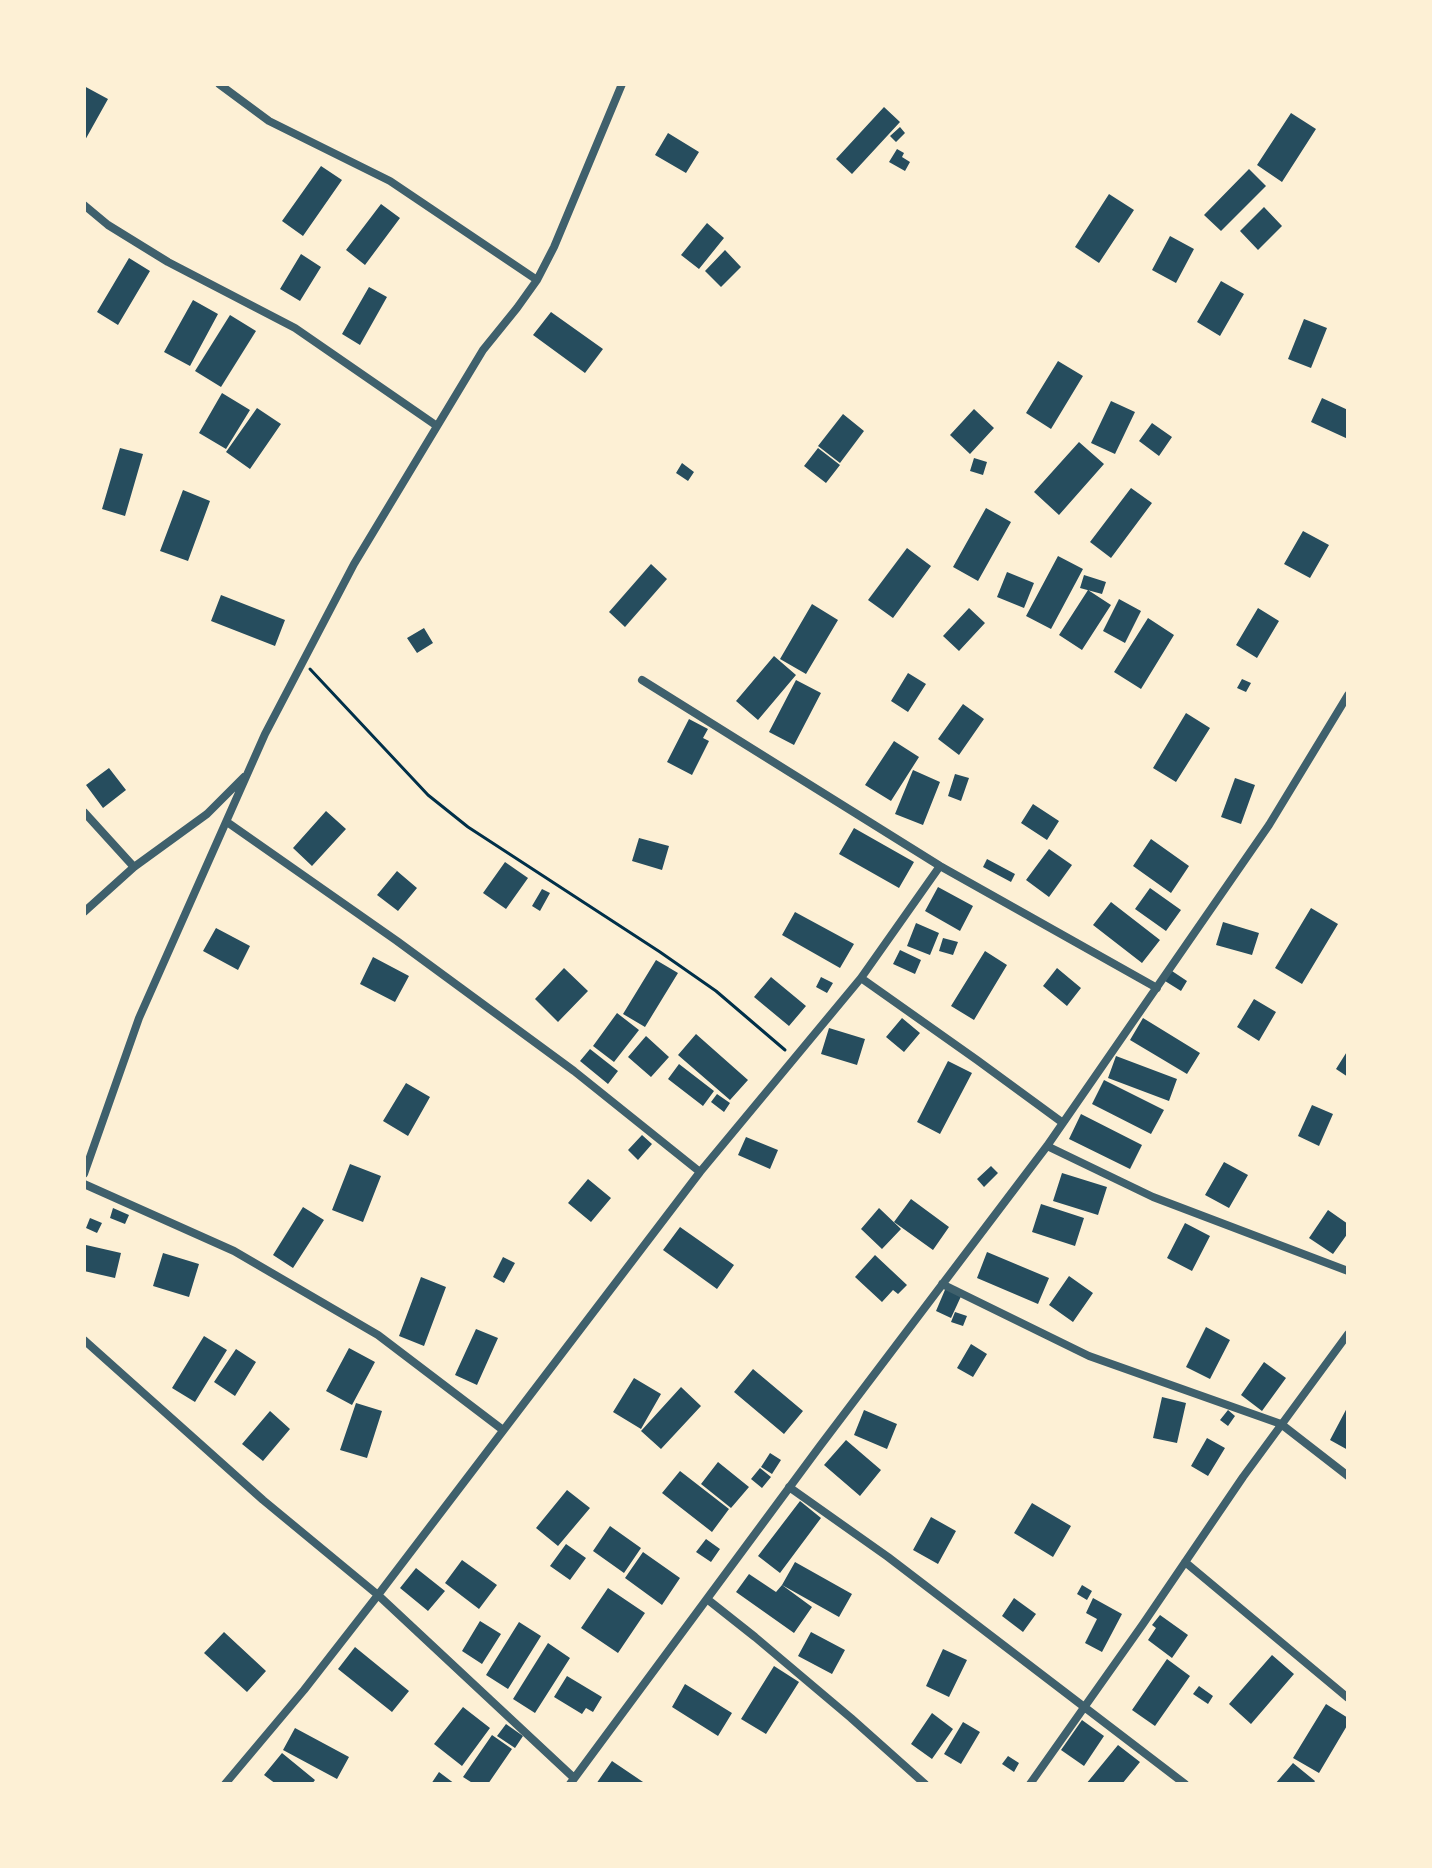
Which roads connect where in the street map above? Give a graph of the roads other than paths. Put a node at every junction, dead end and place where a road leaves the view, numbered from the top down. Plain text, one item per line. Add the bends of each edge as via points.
1 (219, 84) edge
2 (622, 84) edge
3 (84, 205) edge
4 (537, 280) junction
5 (437, 426) junction
6 (642, 680) dead end
7 (1348, 695) edge
8 (248, 774) junction
9 (84, 812) edge
10 (227, 822) junction
11 (940, 866) junction
12 (134, 867) junction
13 (84, 912) edge
14 (861, 978) junction
15 (1157, 988) junction
16 (1063, 1123) junction
17 (1047, 1146) junction
18 (700, 1172) junction
19 (84, 1174) edge
20 (84, 1184) edge
21 (1348, 1271) edge
22 (942, 1284) junction
23 (1348, 1334) edge
24 (84, 1340) edge
25 (1281, 1424) junction
26 (503, 1430) junction
27 (1348, 1476) edge
28 (789, 1487) junction
29 (1185, 1562) junction
30 (378, 1595) junction
31 (707, 1599) junction
32 (1348, 1698) edge
33 (1085, 1707) junction
34 (572, 1781) edge
35 (225, 1784) edge
36 (925, 1784) edge
37 (1030, 1784) edge
38 (1185, 1784) edge

1 - 4 street via 269,121 390,181
2 - 4 street
3 - 5 street via 168,262 295,328
4 - 5 street via 483,350
5 - 8 street via 354,564
6 - 11 street
7 - 15 street via 1269,825
8 - 10 street
8 - 12 street via 207,814
9 - 12 street
10 - 18 street via 574,1071
10 - 19 street via 139,1018
11 - 14 street
11 - 15 street
12 - 13 street
14 - 16 street
14 - 18 street
15 - 16 street
16 - 17 street
17 - 21 street via 1153,1197
17 - 22 street
18 - 26 street
20 - 26 street via 234,1251 378,1335
22 - 25 street via 1089,1356
22 - 28 street
23 - 25 street
24 - 30 street
25 - 27 street
25 - 29 street
26 - 30 street
28 - 31 street
28 - 33 street
29 - 32 street
29 - 33 street
30 - 34 street
30 - 35 street
31 - 34 street
31 - 36 street
33 - 37 street
33 - 38 street

